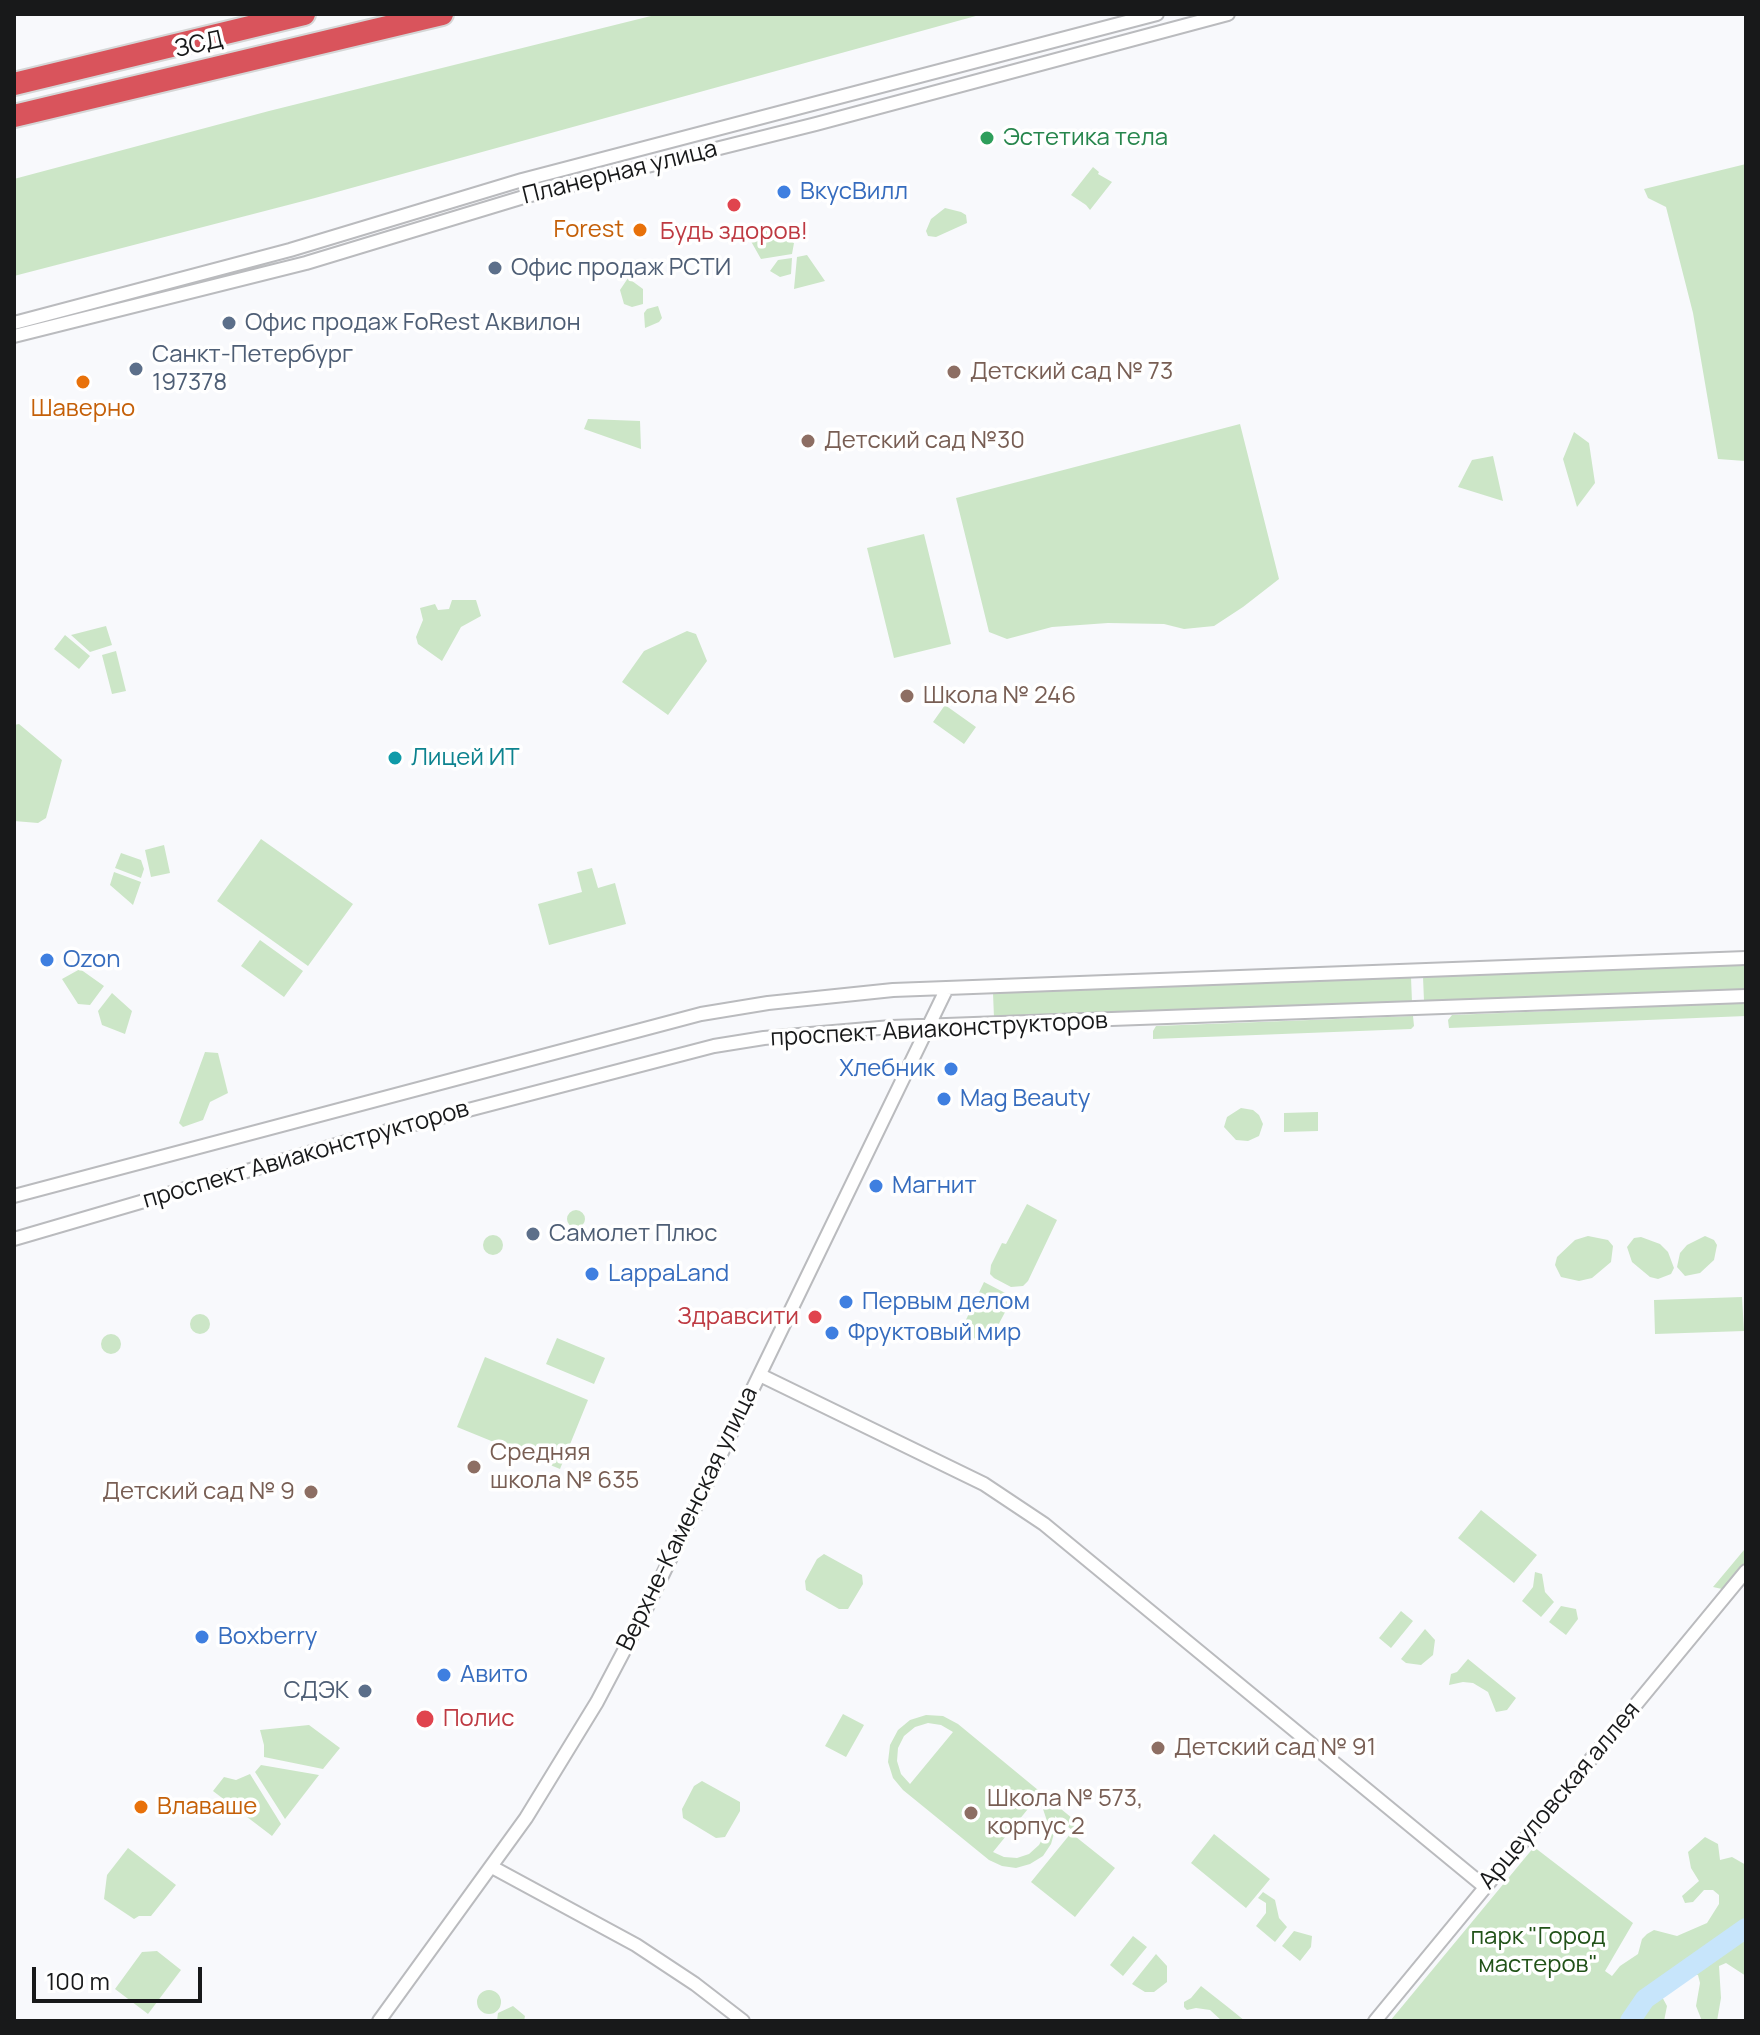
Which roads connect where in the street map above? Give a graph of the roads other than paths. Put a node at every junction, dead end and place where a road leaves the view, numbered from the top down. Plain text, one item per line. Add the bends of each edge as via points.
1 (304, 14) edge
2 (442, 14) edge
3 (1157, 14) edge
4 (1228, 14) edge
5 (24, 82) edge
6 (14, 116) edge
7 (14, 323) edge
8 (14, 336) edge
9 (1746, 958) edge
10 (947, 988) junction
11 (1746, 996) edge
12 (928, 1027) junction
13 (14, 1196) edge
14 (14, 1239) edge
15 (760, 1375) junction
16 (1746, 1571) edge
17 (492, 1867) junction
18 (1485, 1887) junction
19 (379, 2021) edge
20 (743, 2021) edge
21 (1375, 2021) edge

1 - 5 highway, ЗСД
2 - 6 highway, ЗСД
3 - 7 street, Планерная улица via 522,180 290,250
4 - 8 street, Планерная улица via 527,196 300,265
9 - 10 street, проспект Авиаконструкторов
10 - 12 street, Верхне-Каменская улица
10 - 13 street, проспект Авиаконструкторов via 821,997 701,1014
11 - 12 street, проспект Авиаконструкторов
12 - 14 street, проспект Авиаконструкторов via 714,1046 353,1140
12 - 15 street, Верхне-Каменская улица
15 - 17 street, Верхне-Каменская улица via 597,1702
15 - 18 street via 984,1484 1044,1524
16 - 18 street, Арцеуловская аллея
17 - 19 street, Верхне-Каменская улица
17 - 20 street via 636,1945
18 - 21 street, Арцеуловская аллея

